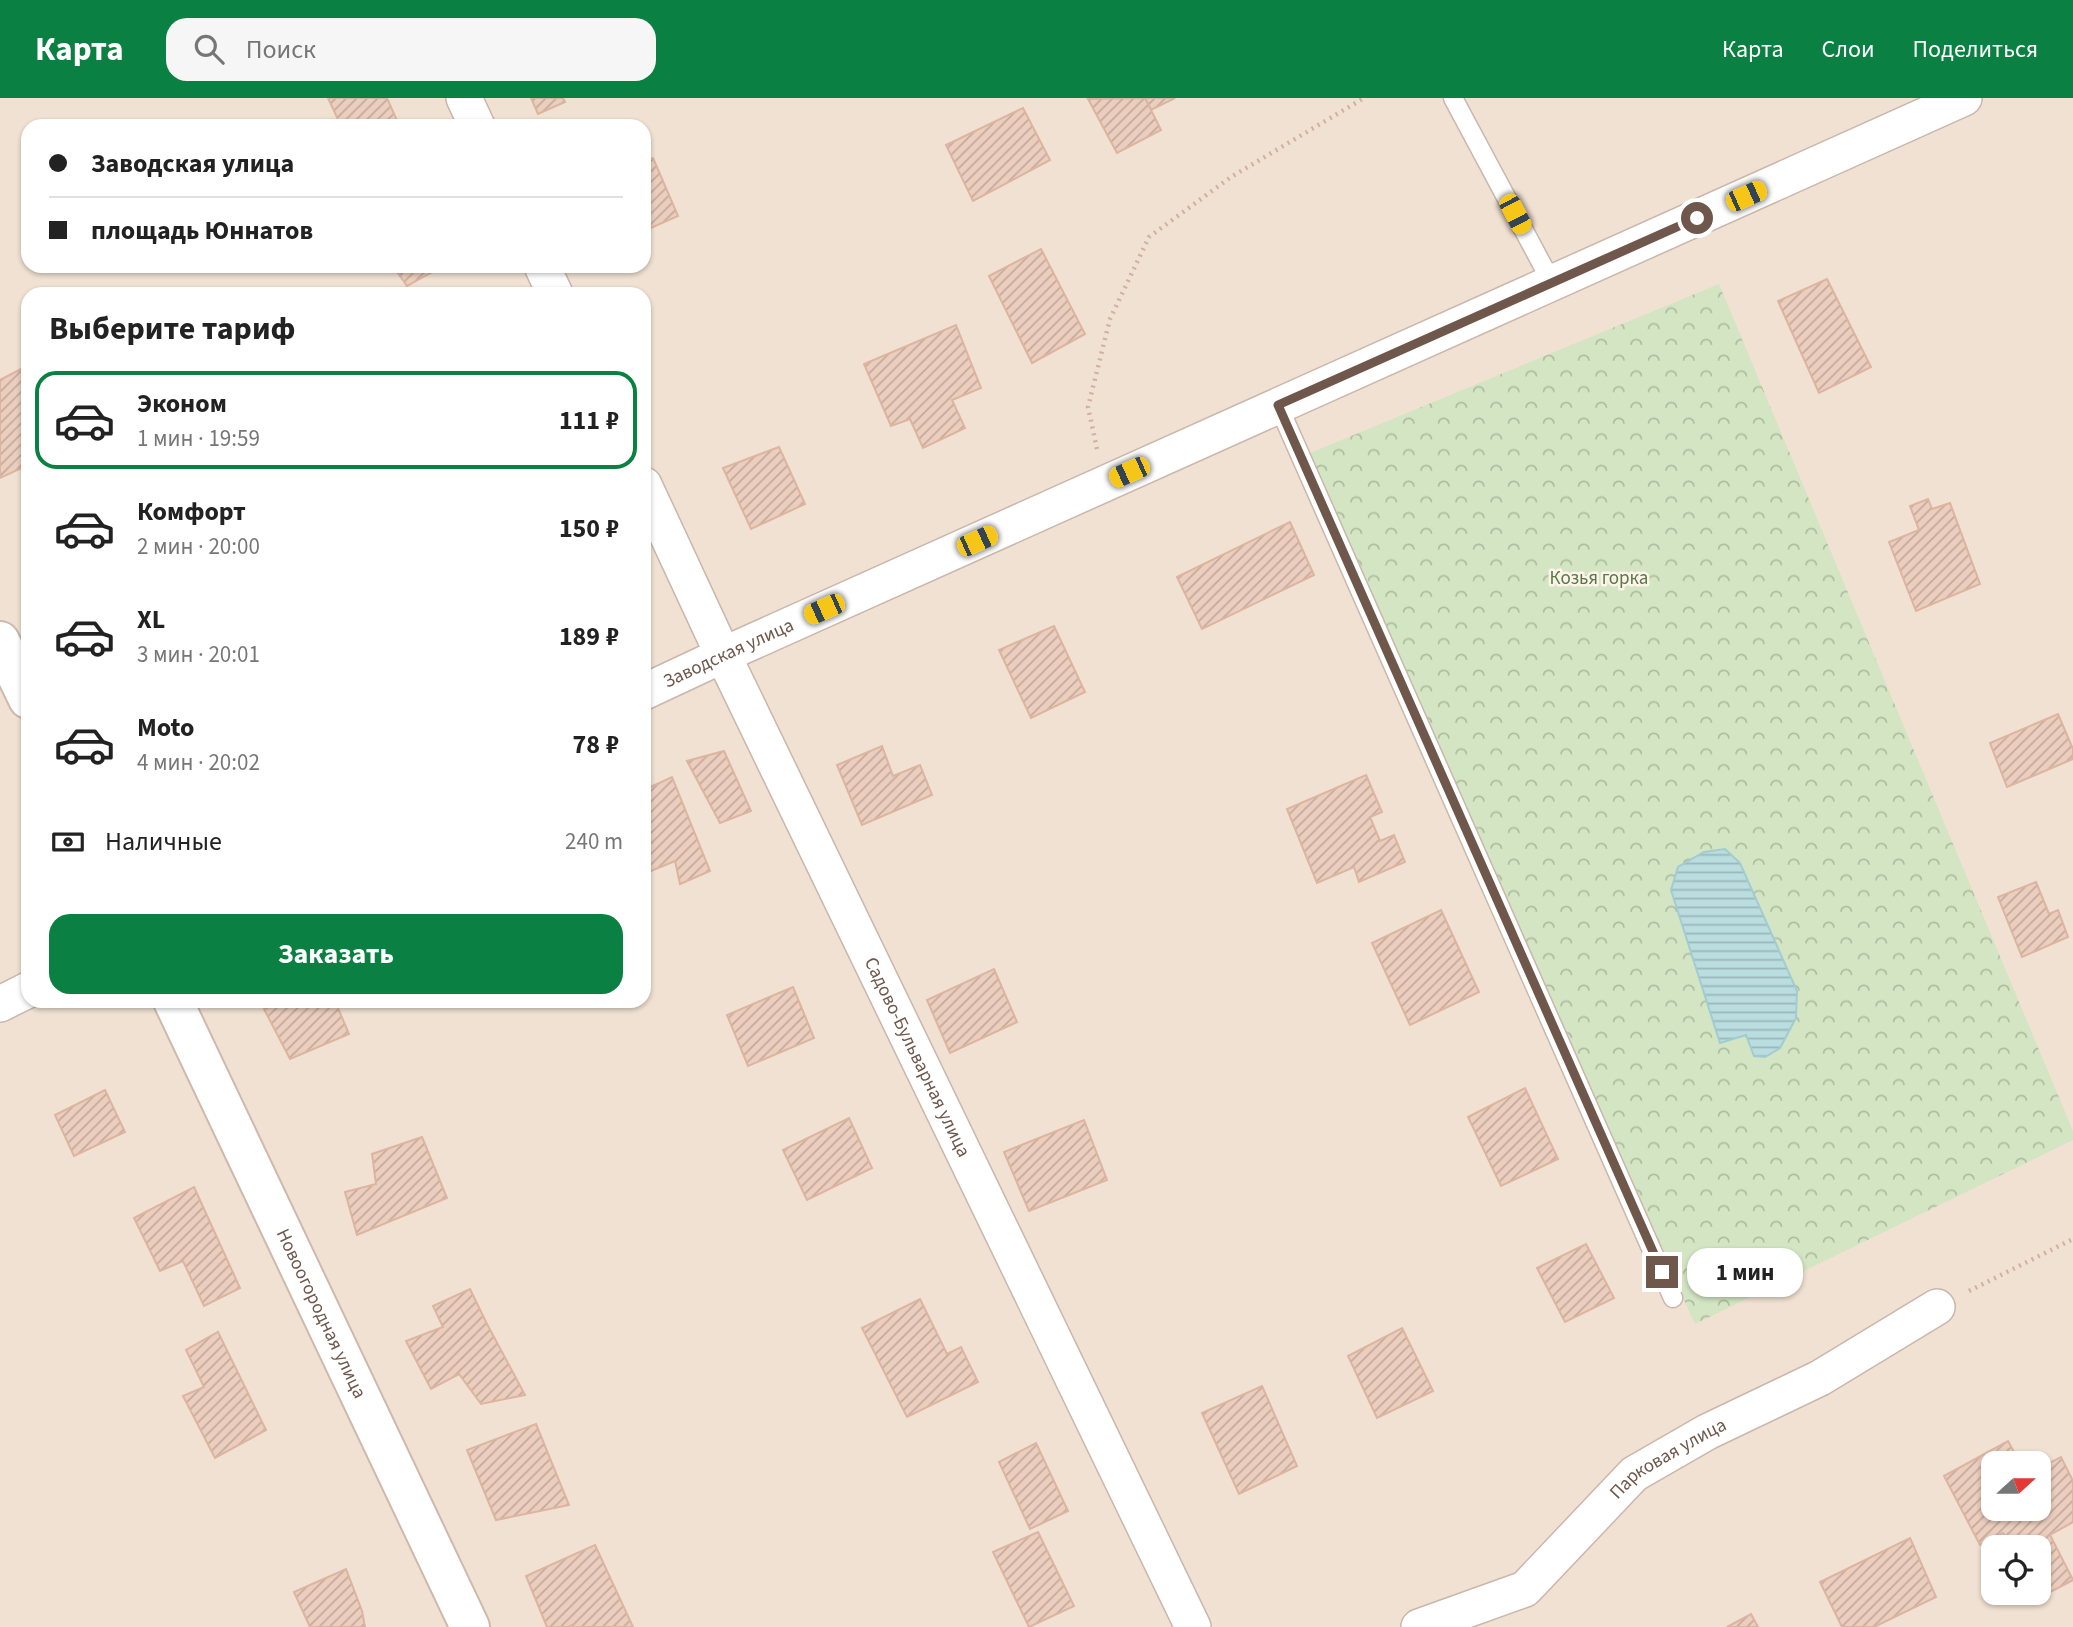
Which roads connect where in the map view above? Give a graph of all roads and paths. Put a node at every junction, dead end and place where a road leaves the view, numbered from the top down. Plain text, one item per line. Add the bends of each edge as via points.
1 (464, 98) edge
2 (1364, 98) edge
3 (1453, 98) edge
4 (1964, 98) edge
5 (474, 119) edge
6 (1552, 283) junction
7 (1278, 405) junction
8 (1105, 484) junction
9 (651, 500) edge
10 (0, 641) edge
11 (723, 655) junction
12 (21, 684) edge
13 (651, 689) edge
14 (21, 994) edge
15 (0, 1004) edge
16 (176, 1008) edge
17 (2073, 1239) edge
18 (1673, 1298) dead end
19 (1937, 1307) joint
20 (470, 1627) edge
21 (1193, 1627) edge
22 (1419, 1627) edge

1 - 5 street
2 - 8 path via 1231,177 1149,237 1110,319 1088,408
3 - 6 lane
4 - 6 street, Заводская улица
6 - 7 street, Заводская улица
7 - 8 street, Заводская улица
7 - 18 lane
8 - 11 street, Заводская улица
9 - 11 street, Садово-Бульварная улица
10 - 12 street
11 - 13 street, Заводская улица
11 - 21 street, Садово-Бульварная улица
14 - 15 street
16 - 20 street, Новоогородная улица
17 - 19 path
19 - 22 street, Парковая улица via 1820,1378 1634,1474 1525,1589

